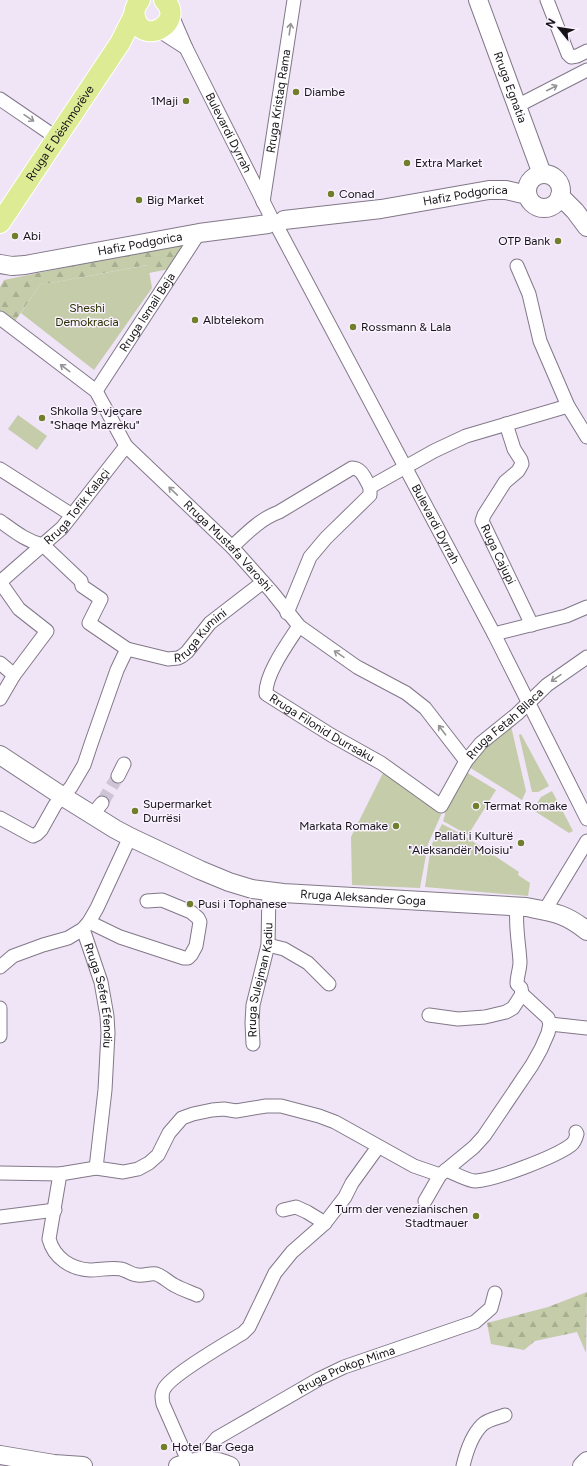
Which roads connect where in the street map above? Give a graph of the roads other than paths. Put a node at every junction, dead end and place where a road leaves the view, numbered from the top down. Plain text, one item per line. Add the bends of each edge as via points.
1 (294, 0) edge
2 (547, 0) edge
3 (482, 1) edge
4 (166, 3) edge
5 (133, 7) edge
6 (152, 31) junction
7 (120, 43) junction
8 (186, 48) junction
9 (587, 51) edge
10 (587, 70) edge
11 (0, 99) edge
12 (518, 106) junction
13 (57, 138) junction
14 (542, 174) junction
15 (527, 195) junction
16 (560, 196) junction
17 (273, 219) junction
18 (0, 223) edge
19 (587, 226) edge
20 (199, 233) junction
21 (517, 266) dead end
22 (4, 268) edge
23 (0, 318) edge
24 (96, 391) junction
25 (568, 406) junction
26 (506, 424) junction
27 (587, 437) edge
28 (126, 446) junction
29 (405, 467) junction
30 (0, 469) edge
31 (370, 487) junction
32 (72, 514) junction
33 (0, 521) edge
34 (43, 545) junction
35 (232, 547) junction
36 (0, 582) edge
37 (263, 582) junction
38 (587, 607) edge
39 (288, 612) junction
40 (532, 625) junction
41 (299, 626) junction
42 (494, 634) junction
43 (127, 649) junction
44 (587, 657) edge
45 (0, 663) edge
46 (14, 675) junction
47 (0, 699) edge
48 (528, 703) junction
49 (0, 755) edge
50 (466, 761) junction
51 (62, 796) junction
52 (441, 806) joint
53 (0, 818) edge
54 (587, 819) edge
55 (130, 837) junction
56 (587, 841) edge
57 (270, 891) junction
58 (147, 901) dead end
59 (517, 907) junction
60 (545, 910) junction
61 (86, 926) junction
62 (587, 931) edge
63 (268, 945) junction
64 (0, 966) edge
65 (330, 984) dead end
66 (522, 994) junction
67 (0, 1008) edge
68 (429, 1015) dead end
69 (550, 1024) junction
70 (587, 1028) edge
71 (0, 1036) edge
72 (253, 1044) dead end
73 (576, 1132) dead end
74 (378, 1147) junction
75 (96, 1168) junction
76 (0, 1172) edge
77 (443, 1173) junction
78 (60, 1174) junction
79 (425, 1201) dead end
80 (55, 1210) junction
81 (282, 1210) dead end
82 (0, 1217) edge
83 (325, 1223) junction
84 (495, 1293) dead end
85 (197, 1295) dead end
86 (505, 1415) dead end
87 (0, 1455) edge
88 (587, 1461) edge
89 (190, 1463) edge
90 (83, 1466) edge
91 (230, 1466) edge
92 (463, 1466) edge
93 (582, 1466) edge

17 -> 1 street, Rruga Kristaq Rama
2 - 9 street via 568,54 571,57
3 - 12 main road, Rruga Egnatia
4 - 6 main road via 170,17 167,23 163,28
4 - 8 street, Bulevardi Dyrrah
5 - 6 main road via 138,25
5 - 7 main road, Rruga E Dëshmorëve
6 - 7 main road, Rruga E Dëshmorëve via 132,35
6 - 8 street
7 - 13 main road, Rruga E Dëshmorëve
8 - 17 street, Bulevardi Dyrrah
12 -> 10 street
11 -> 13 street
12 - 14 main road, Rruga Egnatia
13 - 18 main road, Rruga E Dëshmorëve
14 - 15 main road via 530,181 526,190
14 - 16 main road via 553,176 557,180 560,185
15 - 16 main road via 532,204 543,208 554,205
15 - 17 main road, Hafiz Podgorica via 506,190 489,190 381,209
16 - 19 main road
17 - 20 main road, Hafiz Podgorica
17 - 29 street, Bulevardi Dyrrah
20 - 22 main road, Hafiz Podgorica
20 - 24 street, Rruga Ismail Beja
21 - 25 street via 529,294 540,341
24 -> 23 street, Rruga Mustafa Varoshi
24 - 28 street, Rruga Mustafa Varoshi
25 - 26 street
25 - 27 street
26 - 29 street via 466,436
26 - 40 street, Ruga Cajupi via 522,464 505,482 482,522
28 - 32 street, Rruga Tofik Kalaçi
35 -> 28 street, Rruga Mustafa Varoshi
29 - 31 street
29 - 42 street, Bulevardi Dyrrah
30 - 32 street
31 - 35 street via 360,470 352,468 279,512 267,516
31 - 39 street via 370,495 310,557
32 - 34 street, Rruga Tofik Kalaçi via 62,528
33 - 34 street, Rruga Tofik Kalaçi via 23,538
34 - 36 street
34 - 43 street via 81,581 82,586 101,599 89,623
35 - 37 street, Rruga Mustafa Varoshi
36 - 46 street via 19,609 47,630
37 - 39 street, Rruga Mustafa Varoshi
37 - 43 street, Rruga Kumini via 210,622 182,656 168,659
38 - 40 street via 566,616
39 - 41 street, Rruga Mustafa Varoshi
40 - 42 street
50 -> 41 street, Rruga Mustafa Varoshi via 425,708 406,693 357,667
41 - 52 street, Rruga Filonid Durrsaku via 272,672 266,686 266,694 381,763
42 - 48 street, Bulevardi Dyrrah
43 - 51 street via 117,670 84,765 71,787
44 -> 48 street, Rruga Fetah Bllaca via 547,685
45 - 46 street
46 - 47 street
48 - 50 street, Rruga Fetah Bllaca via 480,743
48 - 54 street, Bulevardi Dyrrah
49 - 51 main road, Rruga Aleksander Goga
50 - 52 street, Rruga Fetah Bllaca
51 - 53 street via 41,830 33,836
51 - 55 main road, Rruga Aleksander Goga via 97,809
55 - 57 main road, Rruga Aleksander Goga via 230,882
55 - 61 street
56 - 60 street
57 - 59 main road, Rruga Aleksander Goga
57 - 63 street, Rruga Sulejman Kadiu
58 - 61 street via 162,900 191,912 198,918 200,922 192,955 184,958
59 - 60 main road, Rruga Aleksander Goga
59 - 66 street via 520,964 517,984
60 - 62 main road, Rruga Aleksander Goga via 560,914
61 - 64 street via 68,938 13,956
61 - 75 street, Rruga Sefer Efendiu via 101,982 108,1033 105,1090
63 - 65 street via 284,950 308,964
63 - 72 street, Rruga Sulejman Kadiu via 253,1005
66 - 68 street via 513,1008 485,1018 458,1019
66 - 69 street via 548,1018
67 - 71 street
69 - 70 street
69 - 77 street via 545,1041 532,1066 484,1136
73 - 77 street via 572,1144 525,1167 473,1181
74 - 75 street via 336,1122 287,1107 266,1106 236,1111 224,1109 182,1118 158,1154 138,1169 123,1172
74 - 77 street via 414,1166
74 - 83 street
75 - 78 street
76 - 78 street
77 - 79 street
78 - 80 street
80 - 82 street
80 - 85 street via 49,1239 57,1255 64,1261 82,1269 122,1269 139,1276 158,1275
81 - 83 street via 296,1207
83 - 89 street via 283,1262 249,1327 185,1370 163,1389 163,1404
84 - 89 street, Rruga Prokop Mima via 491,1308 475,1322 344,1366 217,1438
86 - 92 street via 482,1425 470,1446
87 - 90 main road
88 - 93 main road
89 - 91 main road via 216,1461

